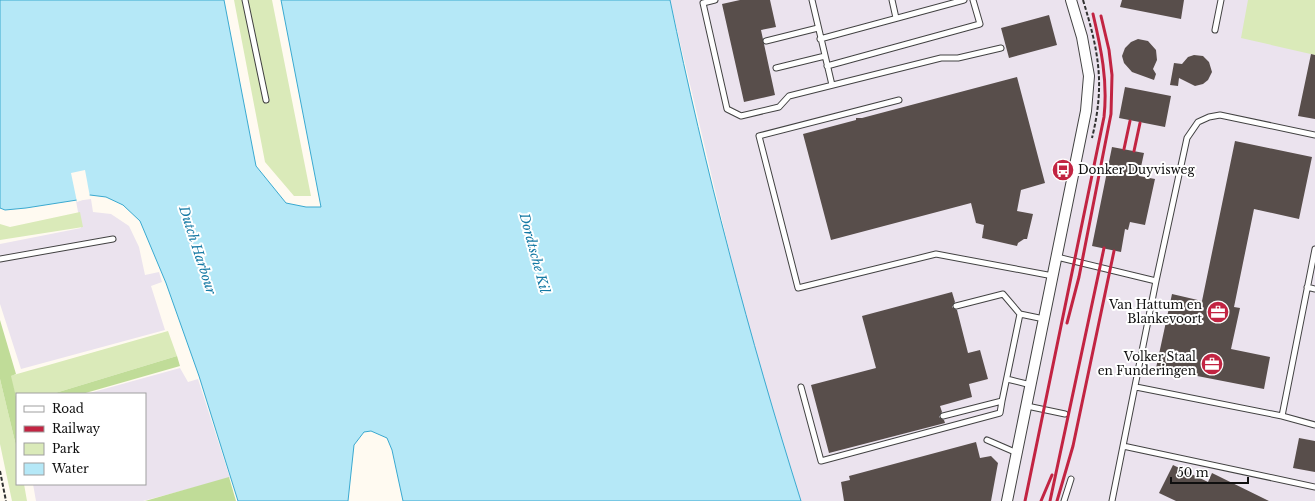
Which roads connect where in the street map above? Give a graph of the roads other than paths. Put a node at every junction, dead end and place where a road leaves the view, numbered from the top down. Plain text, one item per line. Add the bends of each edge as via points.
1 (245, 0) edge
2 (715, 0) edge
3 (812, 0) edge
4 (892, 0) edge
5 (964, 0) edge
6 (973, 0) edge
7 (1071, 0) edge
8 (1221, 0) edge
9 (896, 18) junction
10 (818, 28) junction
11 (1215, 30) dead end
12 (820, 39) junction
13 (766, 41) dead end
14 (1001, 48) dead end
15 (825, 56) junction
16 (827, 66) junction
17 (776, 68) dead end
18 (832, 86) junction
19 (266, 100) dead end
20 (899, 100) dead end
21 (1315, 134) edge
22 (113, 239) dead end
23 (1315, 249) edge
24 (1057, 257) junction
25 (0, 259) edge
26 (1053, 276) junction
27 (1156, 281) junction
28 (1308, 287) junction
29 (1315, 289) edge
30 (956, 306) dead end
31 (1020, 314) junction
32 (1044, 319) junction
33 (1007, 379) junction
34 (1031, 385) junction
35 (801, 387) dead end
36 (1136, 387) junction
37 (1002, 401) junction
38 (1027, 406) junction
39 (1065, 414) dead end
40 (943, 416) dead end
41 (1282, 416) junction
42 (1315, 425) edge
43 (986, 440) dead end
44 (1123, 446) junction
45 (1017, 453) junction
46 (1071, 480) dead end
47 (1315, 487) edge
48 (1007, 501) edge
49 (1064, 501) edge
50 (1112, 501) edge

1 - 19 lane
2 - 18 lane via 703,3 727,109 742,116 779,107 789,96
3 - 10 lane
4 - 9 lane
5 - 9 lane
6 - 16 lane via 980,24
7 - 24 street via 1082,37 1089,76 1086,111
8 - 11 lane
9 - 12 lane
10 - 12 lane
10 - 13 lane
12 - 15 lane
14 - 18 lane via 958,58 942,58
15 - 16 lane
15 - 17 lane
16 - 18 lane
20 - 26 lane via 759,136 798,288 936,254
21 - 27 lane via 1226,116 1215,115 1198,122 1187,138
22 - 25 lane
23 - 28 lane
24 - 26 street
24 - 27 lane
26 - 32 street
27 - 36 lane
28 - 29 lane
28 - 41 lane
30 - 31 lane via 1003,294
31 - 32 lane
31 - 33 lane
32 - 34 street
33 - 34 lane
33 - 37 lane
34 - 38 street
35 - 37 lane via 821,461 1000,413
36 - 41 lane
36 - 44 lane
37 - 40 lane
38 - 39 lane
38 - 45 street
41 - 42 lane
43 - 45 lane
44 - 47 lane
44 - 50 lane
45 - 48 street
46 - 49 lane

